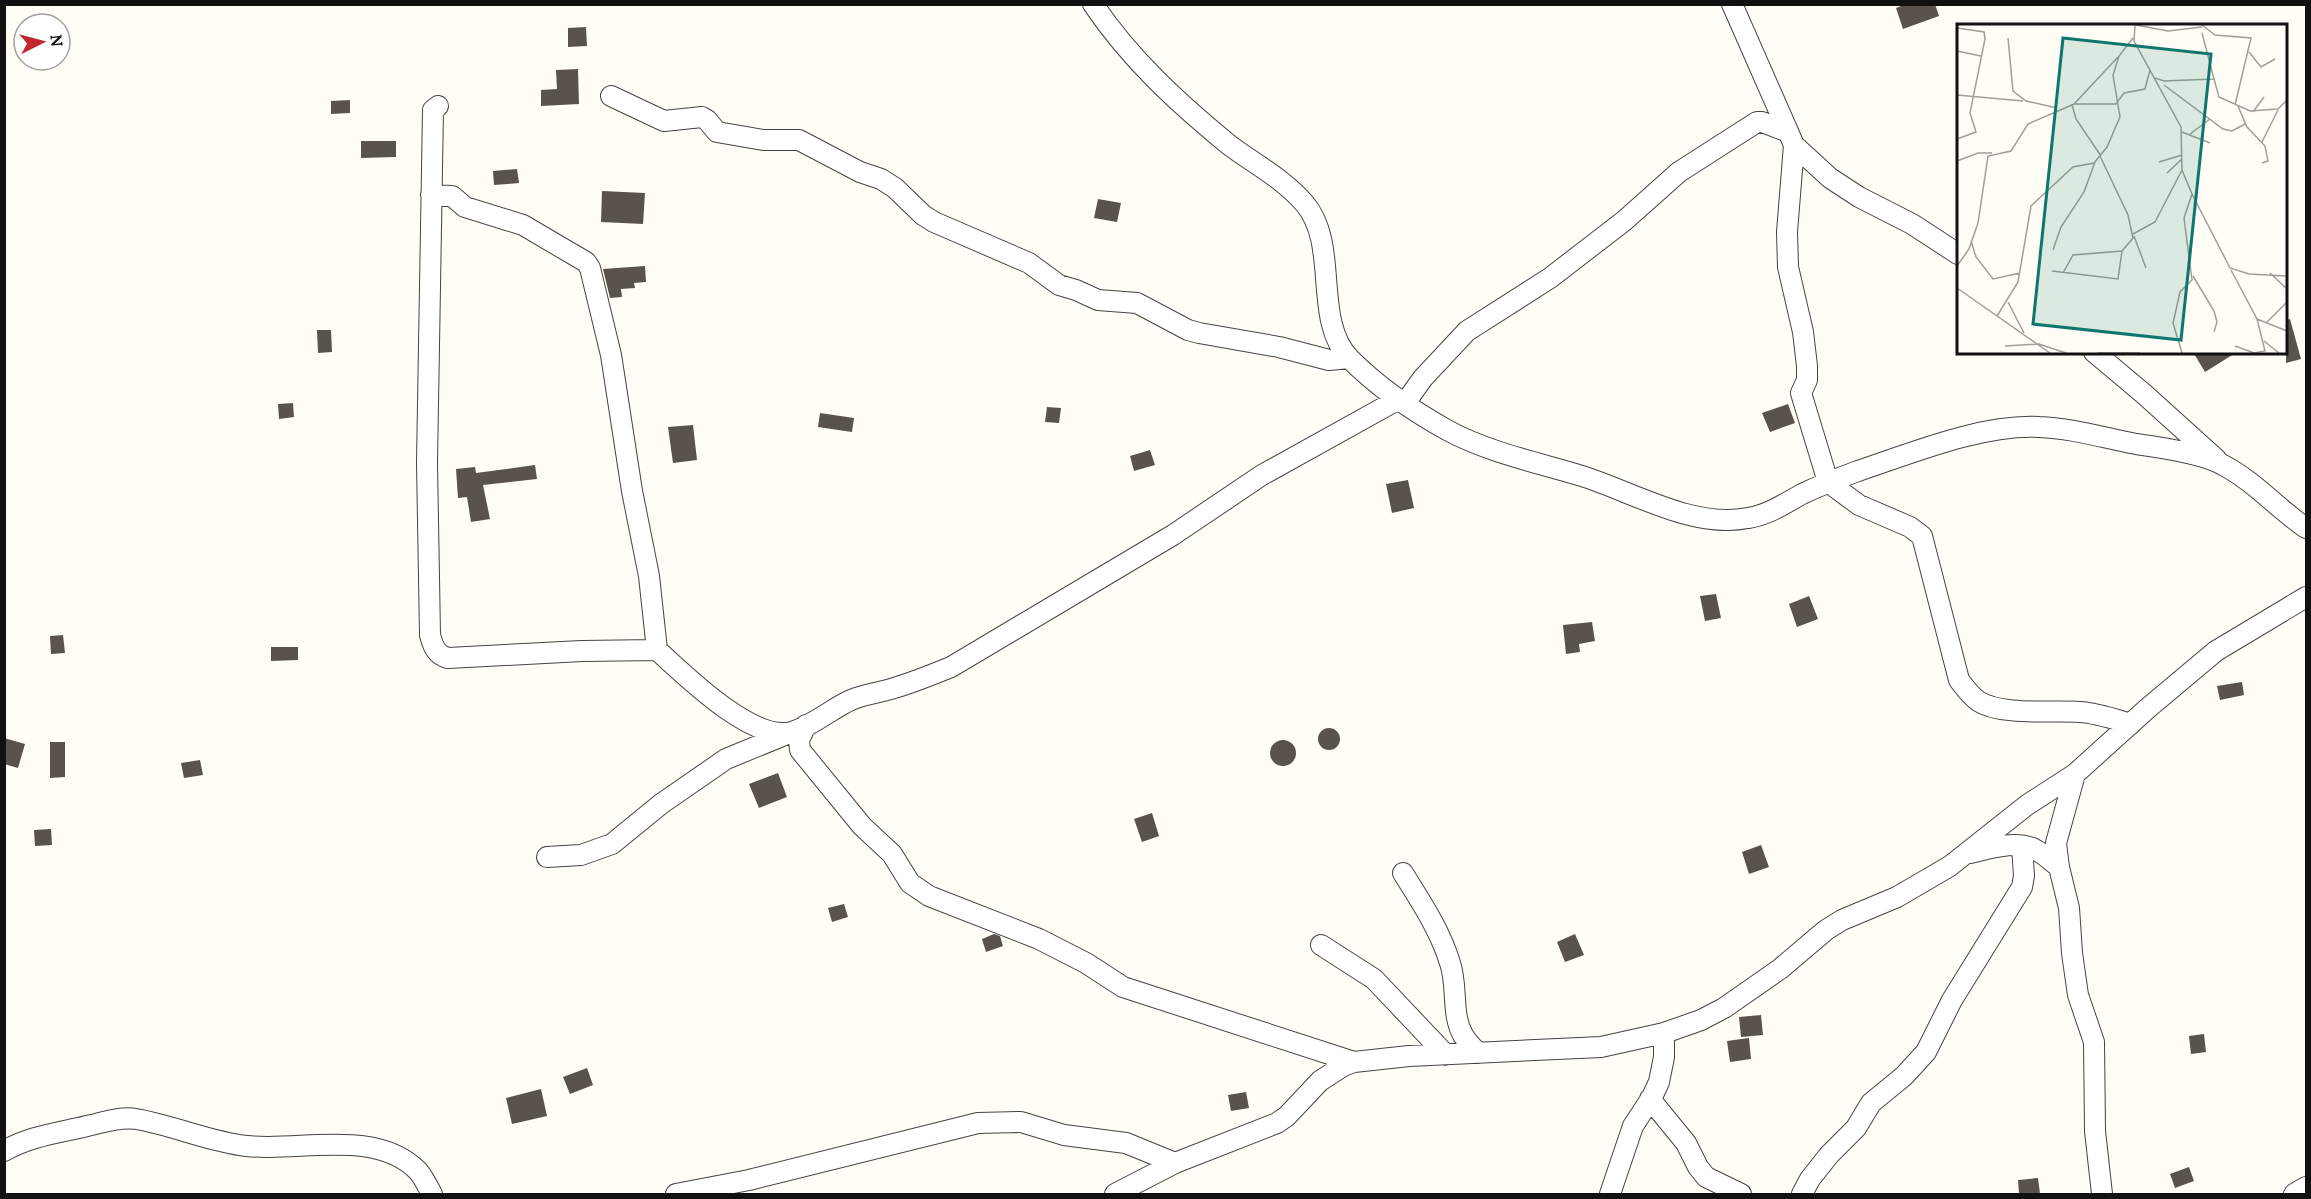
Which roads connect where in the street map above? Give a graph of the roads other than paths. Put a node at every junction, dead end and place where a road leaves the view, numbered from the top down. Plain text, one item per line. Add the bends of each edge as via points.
1 (1093, 4) edge
2 (1732, 4) edge
3 (1747, 4) edge
4 (1744, 33) junction
5 (610, 96) dead end
6 (438, 106) dead end
7 (1790, 138) junction
8 (431, 195) junction
9 (1957, 253) edge
10 (2096, 354) edge
11 (1349, 358) junction
12 (1402, 401) junction
13 (2221, 463) junction
14 (1828, 482) junction
15 (2307, 528) edge
16 (2307, 597) edge
17 (657, 650) junction
18 (2131, 724) junction
19 (806, 725) junction
20 (786, 733) junction
21 (800, 750) junction
22 (2075, 774) junction
23 (2022, 846) junction
24 (1966, 854) junction
25 (547, 857) dead end
26 (2059, 867) junction
27 (1403, 873) dead end
28 (1321, 945) dead end
29 (1664, 1033) junction
30 (1478, 1053) junction
31 (1446, 1055) junction
32 (1354, 1062) junction
33 (1650, 1099) junction
34 (4, 1151) edge
35 (1175, 1163) junction
36 (2307, 1187) edge
37 (432, 1194) edge
38 (676, 1194) edge
39 (1115, 1194) edge
40 (1610, 1194) edge
41 (1741, 1194) edge
42 (1802, 1194) edge
43 (2102, 1194) edge
44 (2294, 1194) edge

1 - 11 street via 1152,78 1230,145 1286,184 1311,212 1326,271 1333,331
2 - 4 street
3 - 4 street
4 - 7 street
5 - 11 street via 664,121 702,117 717,132 763,140 799,140 881,179 934,222 1029,264 1059,285 1098,300 1137,303 1199,333 1329,360
6 - 8 street via 433,110
7 - 9 street via 1830,178
7 - 12 street via 1757,122 1680,172 1575,260 1467,331
7 - 14 street via 1788,267 1807,366 1807,380 1801,393
8 - 17 street via 448,195 465,207 523,225 579,257 590,268 612,355 649,576
8 - 17 street via 427,463 433,646 448,658
10 - 13 street
11 - 12 street
12 - 14 street via 1450,432 1475,442 1666,508 1705,517 1731,520 1761,515
12 - 19 street via 1262,475 1173,535 951,667 851,700
13 - 14 street via 2157,447 2036,427 1954,439
13 - 15 street
14 - 18 street via 1859,505 1922,536 1959,680 1975,699 2006,709 2081,712
16 - 18 street via 2216,651
17 - 20 street via 734,714
18 - 22 street
19 - 20 street
19 - 21 street via 799,740
20 - 21 street
20 - 25 street via 726,759 612,844 581,855
21 - 32 street via 891,854 910,883 929,896 1040,939 1123,987
22 - 24 street via 2027,805
22 - 26 street via 2057,833
23 - 24 street
23 - 26 street via 2034,848
23 - 42 street via 2022,886 1952,1000 1926,1052 1872,1103
24 - 29 street via 1897,897 1826,930 1794,959 1724,1008
26 - 43 street via 2069,908 2078,994 2094,1042 2095,1131
27 - 30 street via 1445,948 1463,1035
28 - 31 street via 1374,979
29 - 30 street via 1601,1047
29 - 33 street via 1659,1082
30 - 31 street
31 - 32 street
32 - 35 street via 1320,1081 1277,1123
33 - 40 street via 1633,1126
33 - 41 street via 1676,1129 1706,1177
34 - 37 street via 41,1136 129,1118 244,1146 378,1148 404,1160 419,1173
35 - 38 street via 1126,1143 1001,1121 978,1123 749,1180
35 - 39 street
36 - 44 street

